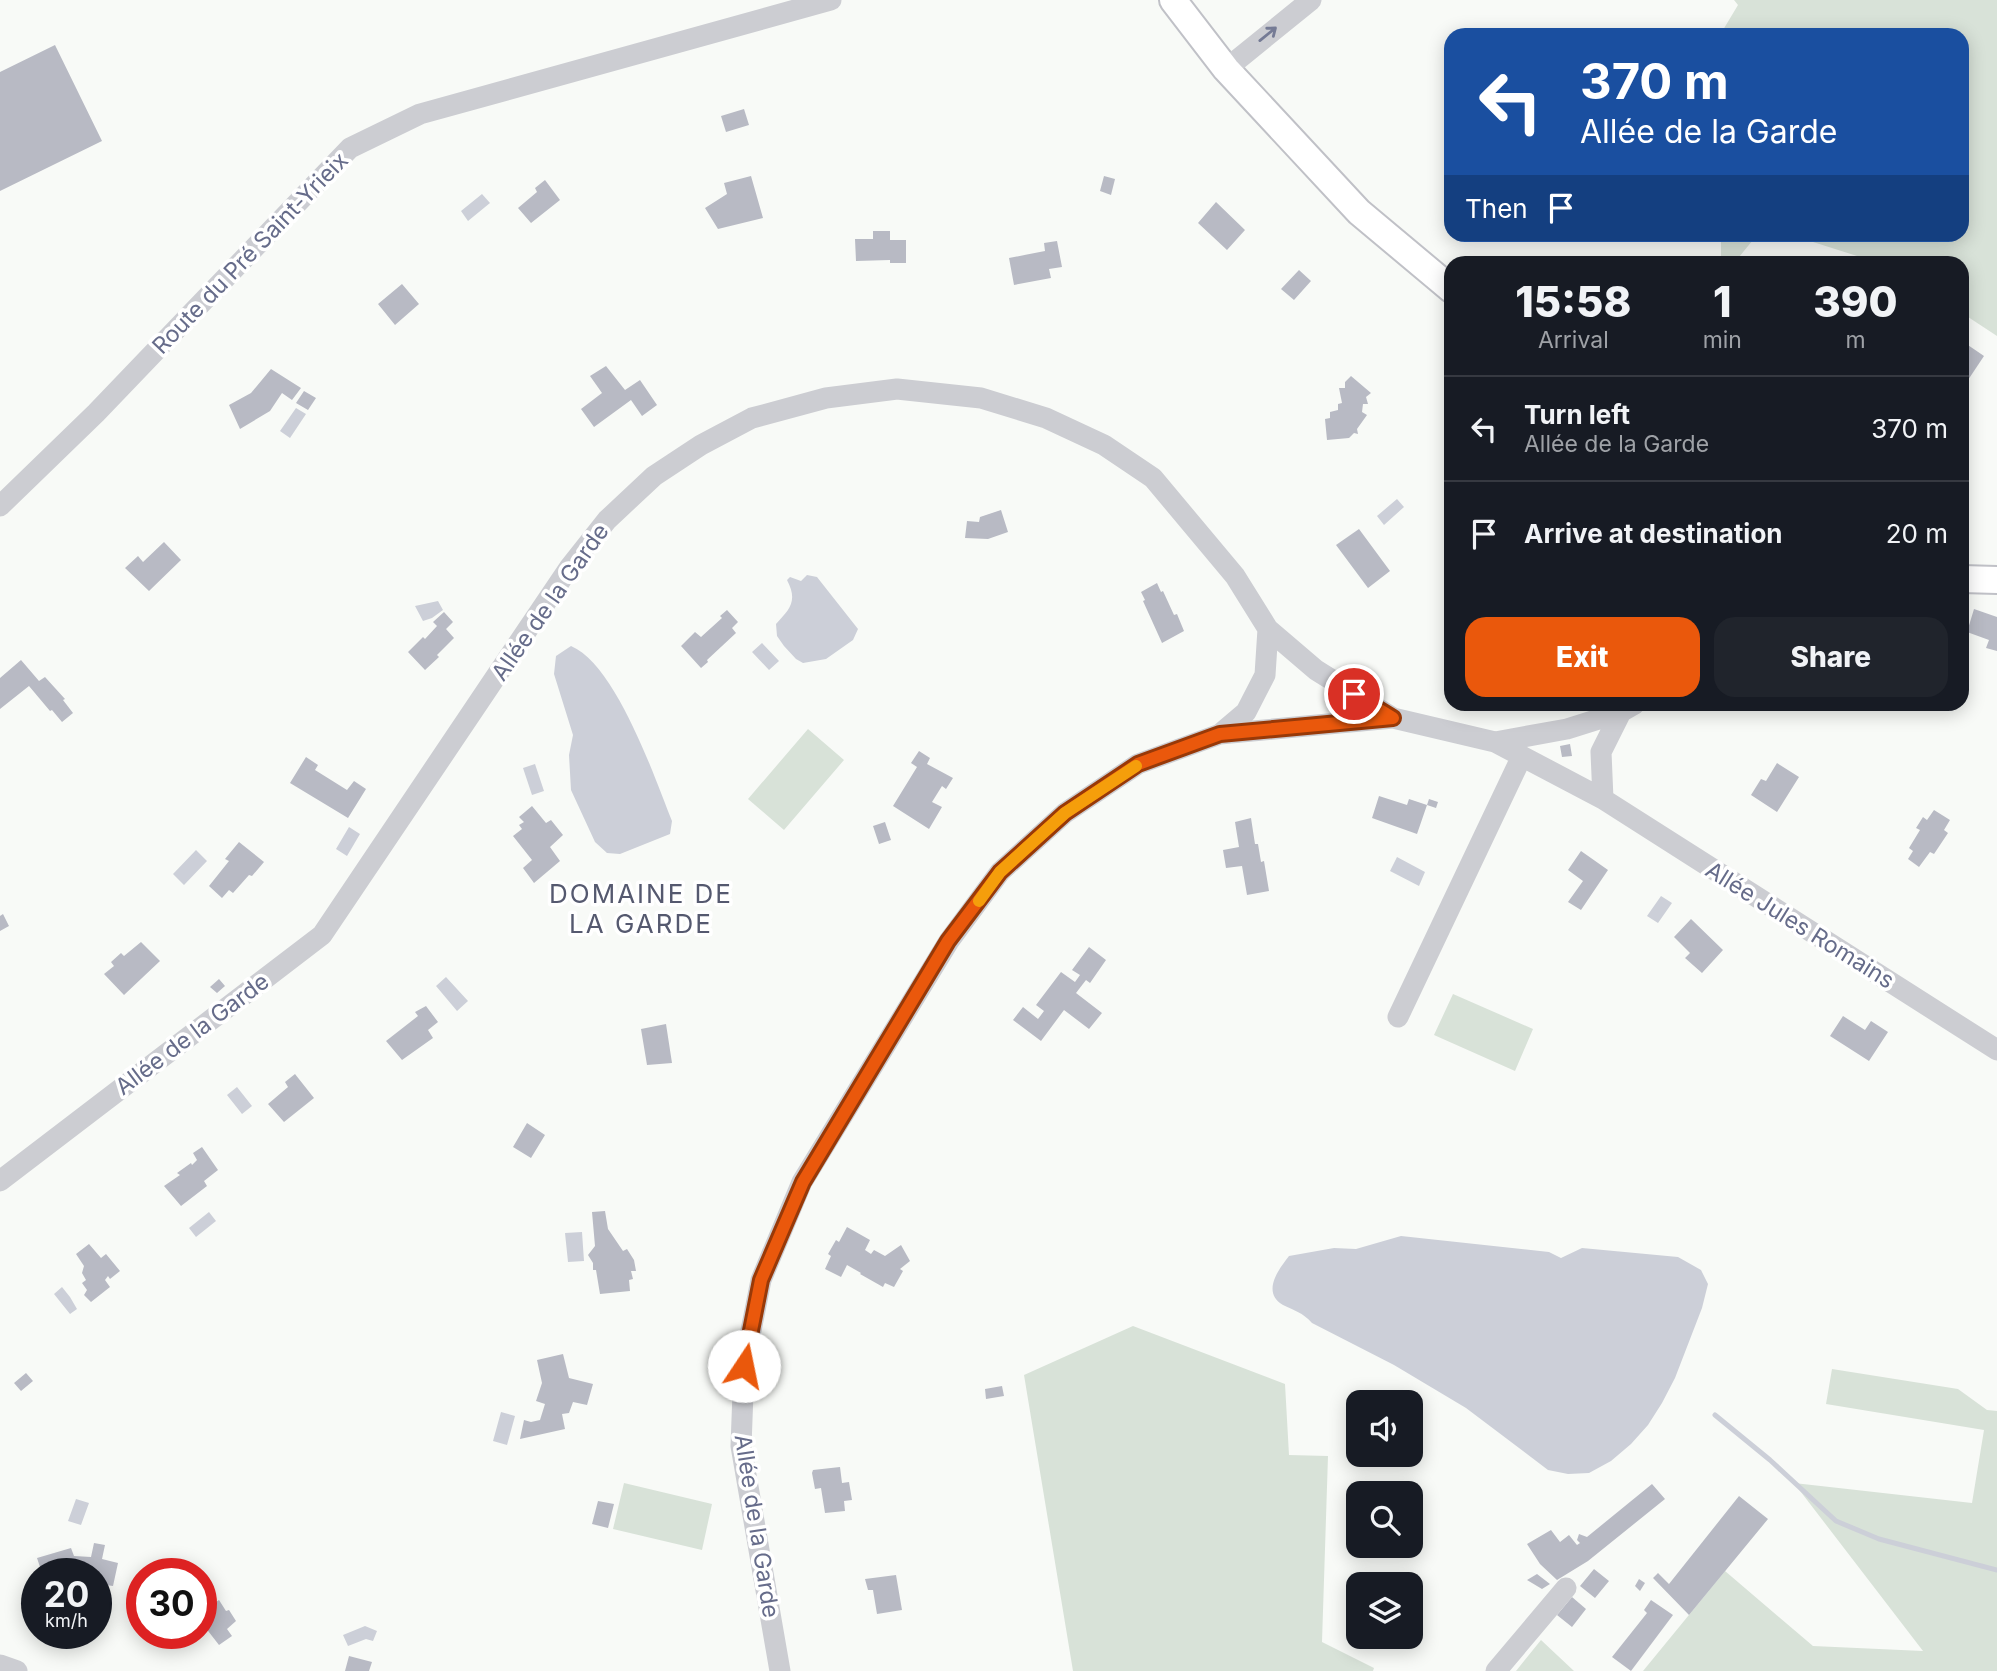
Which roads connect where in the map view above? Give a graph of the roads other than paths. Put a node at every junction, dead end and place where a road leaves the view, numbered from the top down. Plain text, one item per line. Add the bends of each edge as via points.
1 (831, 0) edge
2 (1173, 0) edge
3 (1311, 0) edge
4 (1226, 69) junction
5 (1444, 283) edge
6 (0, 506) edge
7 (1969, 579) edge
8 (1997, 580) edge
9 (1268, 629) junction
10 (1619, 711) edge
11 (1626, 711) edge
12 (1393, 718) junction
13 (1220, 734) junction
14 (1495, 742) junction
15 (1522, 756) junction
16 (1603, 799) junction
17 (1398, 1017) dead end
18 (1997, 1050) edge
19 (0, 1181) edge
20 (1566, 1588) dead end
21 (0, 1665) edge
22 (17, 1671) edge
23 (780, 1671) edge
24 (1496, 1671) edge

1 - 6 street, Route du Pré Saint-Yrieix via 420,114 349,148 96,413
2 - 4 main road
4 -> 3 street
4 - 5 main road via 1359,212
7 - 8 main road
9 - 12 street, Allée de la Garde via 1316,670
9 - 13 street, Allée de la Garde via 1265,675 1246,712
9 - 19 street, Allée de la Garde via 1235,576 1153,478 1104,445 1046,418 981,398 897,389 826,398 752,418 654,476 607,520 569,568 322,935
10 - 14 street, Allée de la Garde via 1567,729
11 - 16 street via 1601,752
12 - 13 street, Allée de la Garde
12 - 14 street, Allée de la Garde
13 - 23 street, Allée de la Garde via 1138,764 1065,813 1000,872 948,941 803,1182 761,1280 744,1366 741,1446
14 - 15 street, Allée Jules Romains
15 - 16 street, Allée Jules Romains
15 - 17 street
16 - 18 street, Allée Jules Romains
20 - 24 street
21 - 22 street

